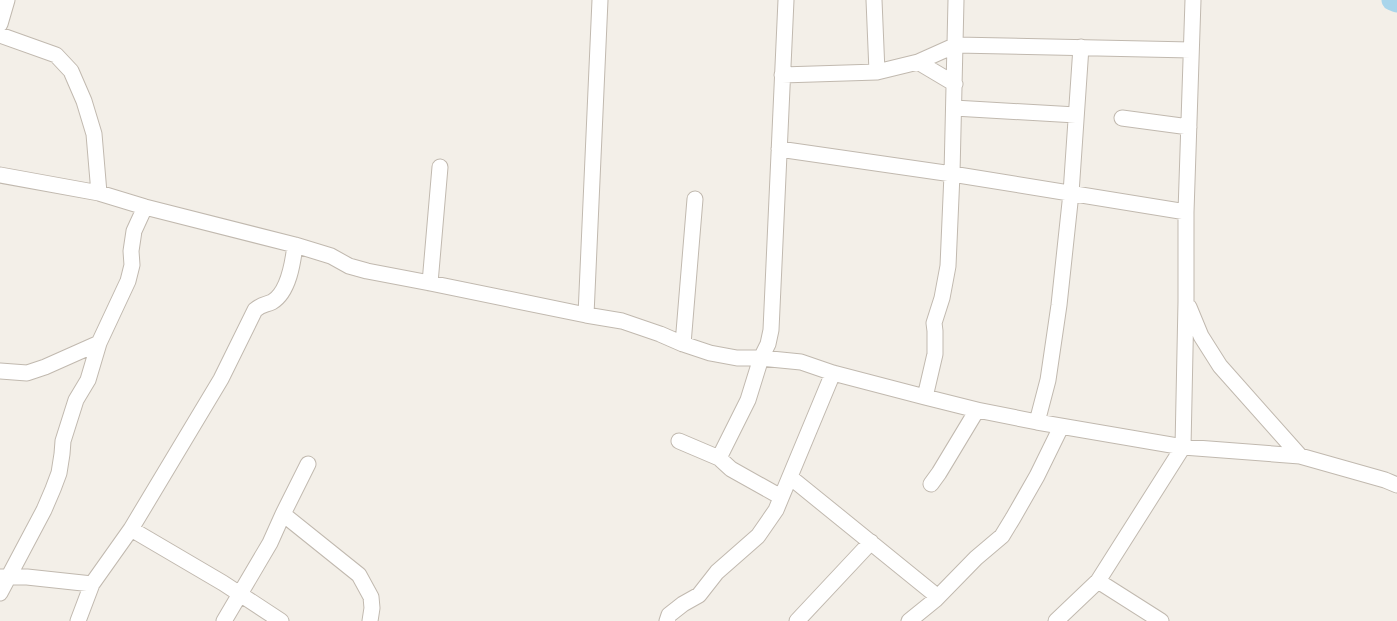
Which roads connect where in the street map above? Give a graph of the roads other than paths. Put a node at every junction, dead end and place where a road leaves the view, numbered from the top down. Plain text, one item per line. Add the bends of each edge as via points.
1 (8, 0) edge
2 (600, 0) edge
3 (786, 0) edge
4 (874, 0) edge
5 (956, 0) edge
6 (1193, 0) edge
7 (0, 24) edge
8 (0, 35) edge
9 (956, 45) junction
10 (1081, 47) junction
11 (1191, 50) junction
12 (918, 62) junction
13 (877, 72) junction
14 (782, 75) junction
15 (955, 84) junction
16 (954, 108) junction
17 (1076, 115) junction
18 (1122, 118) dead end
19 (1189, 127) junction
20 (779, 149) junction
21 (440, 167) dead end
22 (952, 174) junction
23 (0, 175) edge
24 (99, 193) junction
25 (1071, 193) junction
26 (695, 199) dead end
27 (145, 206) junction
28 (1186, 212) junction
29 (295, 245) junction
30 (430, 283) junction
31 (1186, 302) junction
32 (586, 315) junction
33 (99, 343) junction
34 (683, 344) junction
35 (761, 358) junction
36 (0, 371) edge
37 (833, 372) junction
38 (925, 397) junction
39 (977, 410) junction
40 (1037, 422) junction
41 (1061, 426) junction
42 (679, 441) dead end
43 (1183, 447) junction
44 (1300, 456) junction
45 (719, 458) junction
46 (308, 464) dead end
47 (790, 477) junction
48 (931, 484) dead end
49 (1397, 485) edge
50 (781, 497) junction
51 (283, 514) junction
52 (131, 529) junction
53 (871, 542) junction
54 (4, 577) edge
55 (1098, 581) junction
56 (92, 584) junction
57 (0, 593) edge
58 (239, 594) junction
59 (938, 597) junction
60 (922, 616) edge
61 (78, 621) edge
62 (224, 621) edge
63 (280, 621) edge
64 (370, 621) edge
65 (667, 621) edge
66 (797, 621) edge
67 (910, 621) edge
68 (1056, 621) edge
69 (1161, 621) edge

1 - 7 street
2 - 32 street
3 - 14 street
4 - 13 street
5 - 9 street
6 - 11 street
8 - 24 street via 56,55 70,71 84,101 94,134
9 - 10 street
9 - 12 street
9 - 15 street
10 - 11 street
10 - 17 street
11 - 19 street
12 - 13 street
12 - 15 street
13 - 14 street
14 - 20 street
15 - 16 street
16 - 17 street
16 - 22 street
17 - 25 street
18 - 19 street
19 - 28 street
20 - 22 street
20 - 35 street via 771,330
21 - 30 street
22 - 25 street
22 - 38 street via 948,266 934,323 935,354
23 - 24 street
24 - 27 street
25 - 28 street
25 - 40 street via 1060,305 1048,380
26 - 34 street
27 - 29 street
27 - 33 street via 134,231 132,265 128,281
28 - 31 street
29 - 30 street via 331,256 367,272
29 - 52 street via 292,265 281,292 272,301 260,305 256,310 221,379
30 - 32 street
31 - 43 street
31 - 44 street via 1201,336 1220,366
32 - 34 street via 622,321
33 - 36 street via 27,373
33 - 54 street via 88,380 76,400 68,422 53,489 44,510
34 - 35 street via 737,358
35 - 37 street via 801,362
35 - 45 street via 748,400
37 - 38 street
37 - 47 street
38 - 39 street
39 - 40 street
39 - 48 street
40 - 41 street
41 - 43 street
41 - 59 street via 1038,476 1002,536 976,558
42 - 45 street
43 - 44 street
43 - 55 street
44 - 49 street
45 - 50 street via 730,468
46 - 51 street
47 - 50 street
47 - 53 street
50 - 65 street via 776,510 758,536 717,572 699,595 669,615
51 - 58 street via 270,543
51 - 64 street via 360,575 371,597
52 - 56 street
52 - 58 street
53 - 59 street
53 - 66 street
54 - 56 street
54 - 57 street
55 - 68 street
55 - 69 street
56 - 61 street
58 - 62 street
58 - 63 street
59 - 60 street
60 - 67 street

